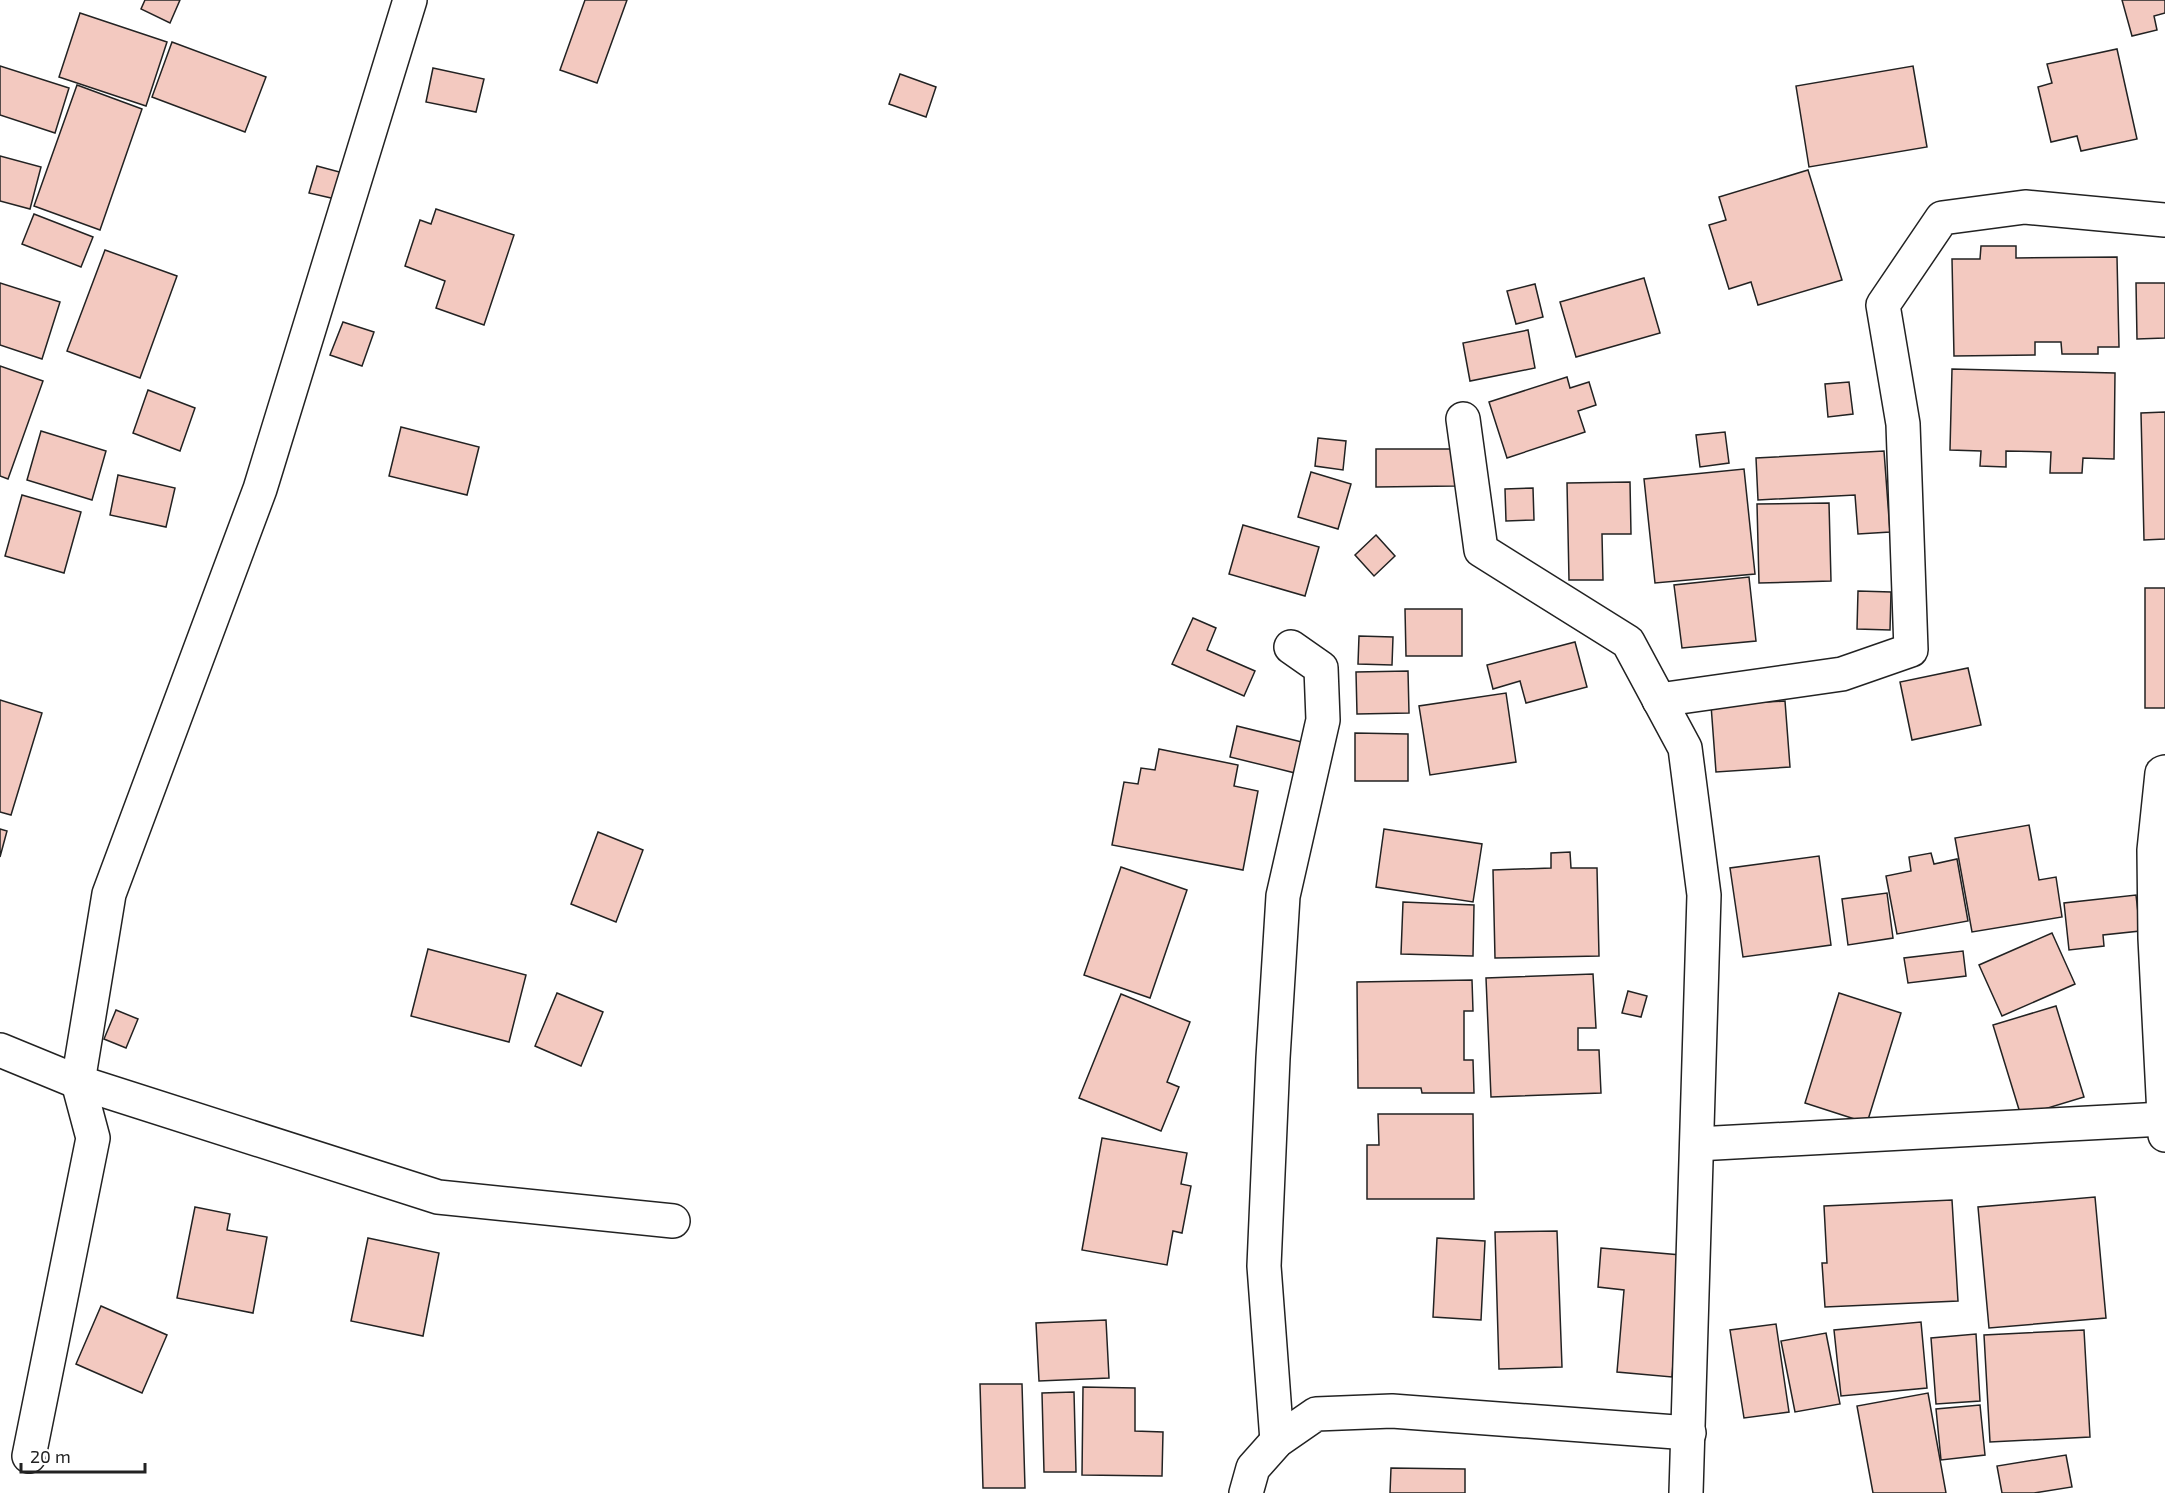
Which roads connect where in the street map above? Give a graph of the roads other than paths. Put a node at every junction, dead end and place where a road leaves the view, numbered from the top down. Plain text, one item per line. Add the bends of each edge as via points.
1 (410, 0) edge
2 (2165, 220) edge
3 (1463, 419) dead end
4 (1291, 647) dead end
5 (1659, 700) junction
6 (2165, 771) edge
7 (0, 1050) edge
8 (78, 1082) junction
9 (2164, 1127) edge
10 (1697, 1144) junction
11 (673, 1221) dead end
12 (1689, 1433) junction
13 (1277, 1441) junction
14 (29, 1456) dead end
15 (1246, 1493) edge
16 (1686, 1493) edge

1 - 8 street via 260,489 109,894
2 - 5 street via 2025,207 1942,218 1883,305 1903,424 1911,650 1842,674
3 - 5 street via 1481,550 1628,642
4 - 13 street via 1321,668 1323,720 1282,907 1264,1266
5 - 10 street via 1685,748 1704,895
6 - 9 street via 2154,850
7 - 8 street
8 - 11 street via 438,1197
8 - 14 street via 93,1138
9 - 10 street
10 - 12 street
12 - 13 street via 1392,1411 1316,1413
12 - 16 street
13 - 15 street via 1253,1468

